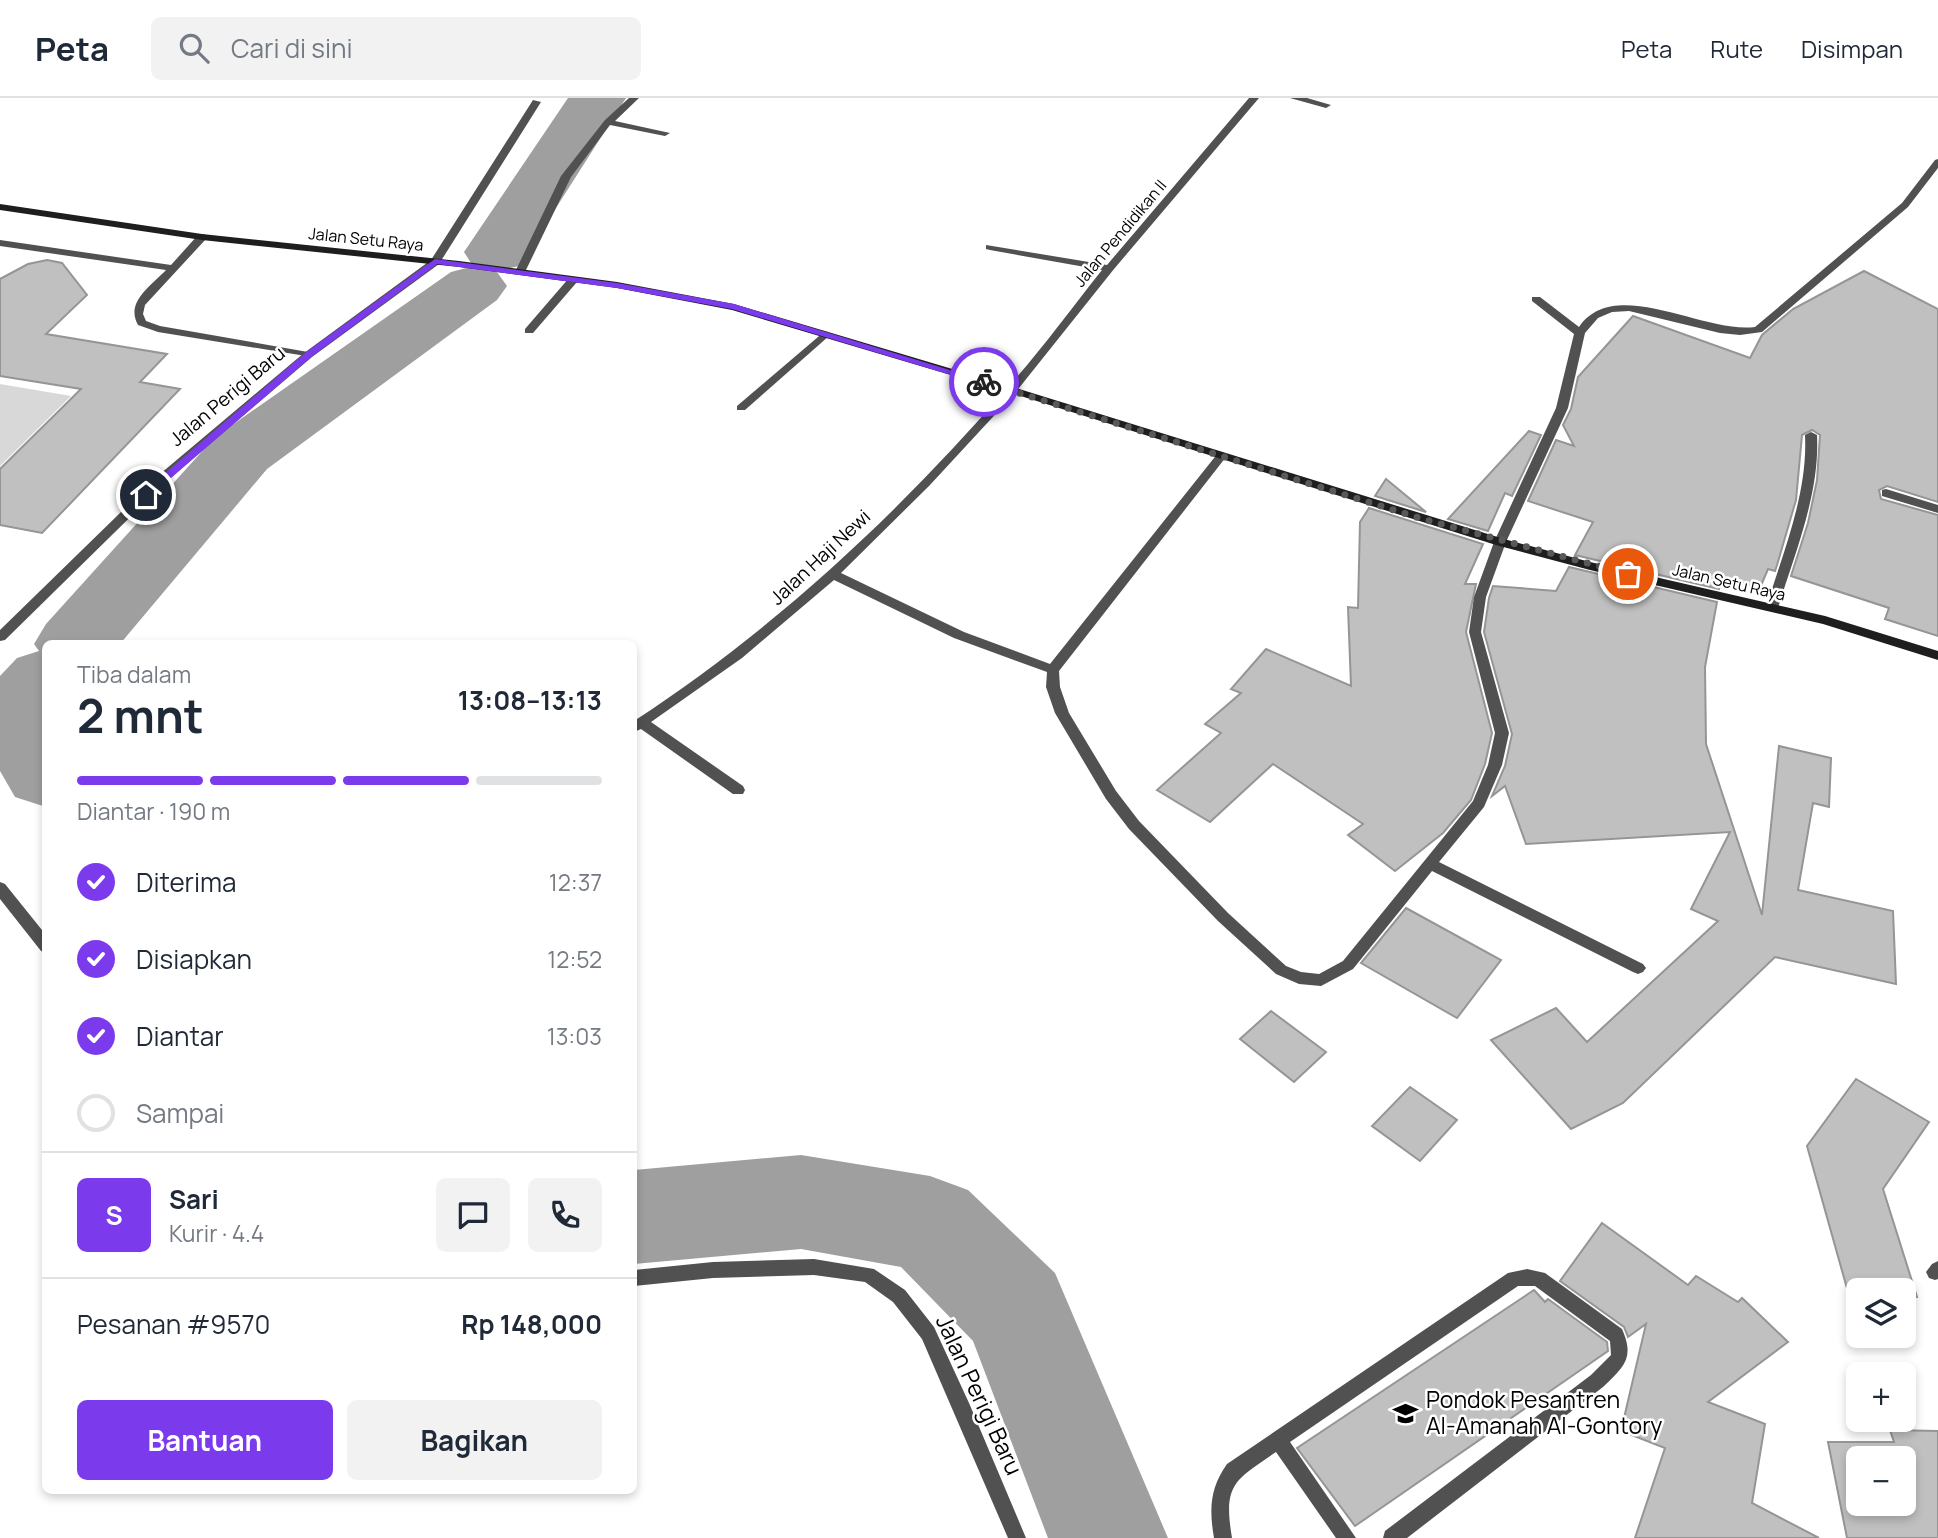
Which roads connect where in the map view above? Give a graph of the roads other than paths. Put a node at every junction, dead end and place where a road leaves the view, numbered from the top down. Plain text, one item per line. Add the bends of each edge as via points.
1 (634, 98) edge
2 (1254, 98) edge
3 (1294, 98) edge
4 (536, 102) dead end
5 (1326, 105) dead end
6 (608, 122) junction
7 (664, 133) dead end
8 (1938, 162) edge
9 (0, 207) edge
10 (202, 237) junction
11 (0, 243) edge
12 (990, 247) dead end
13 (435, 262) junction
14 (173, 268) junction
15 (1109, 268) junction
16 (520, 272) junction
17 (573, 280) junction
18 (1536, 299) dead end
19 (529, 331) dead end
20 (1580, 333) junction
21 (825, 334) junction
22 (308, 355) junction
23 (1012, 390) junction
24 (741, 408) dead end
25 (1811, 435) dead end
26 (1222, 455) junction
27 (1886, 493) dead end
28 (1938, 509) edge
29 (1500, 542) junction
30 (833, 574) junction
31 (1772, 608) junction
32 (0, 637) edge
33 (1938, 656) edge
34 (1053, 670) junction
35 (638, 725) edge
36 (738, 790) dead end
37 (1430, 864) junction
38 (0, 888) edge
39 (42, 942) edge
40 (1638, 968) dead end
41 (637, 1278) edge
42 (1278, 1440) junction
43 (1017, 1538) edge
44 (1223, 1538) edge
45 (1347, 1538) edge
46 (1392, 1538) edge

1 - 6 street
2 - 15 street, Jalan Pendidikan II
3 - 5 street
4 - 13 street
6 - 7 street
6 - 16 street via 566,176
8 - 20 street via 1905,205 1758,330 1740,333 1635,309 1615,309 1594,315
9 - 10 street, Jalan Setu Raya
10 - 13 street, Jalan Setu Raya
10 - 14 street
11 - 14 street
12 - 15 street
13 - 16 street, Jalan Setu Raya
13 - 22 street, Jalan Perigi Baru
14 - 22 street via 140,304 142,323
15 - 23 street, Jalan Pendidikan II
16 - 17 street, Jalan Setu Raya
17 - 19 street
17 - 21 street, Jalan Setu Raya via 734,307
18 - 20 street
20 - 29 street via 1562,408
21 - 23 street, Jalan Setu Raya
21 - 24 street
22 - 32 street, Jalan Perigi Baru via 164,477
23 - 26 street, Jalan Setu Raya
23 - 30 street, Jalan Haji Newi
25 - 31 street via 1814,449 1809,475
26 - 29 street, Jalan Setu Raya
26 - 34 street
27 - 28 street
29 - 31 street, Jalan Setu Raya
29 - 37 street via 1480,597 1475,632 1502,733 1479,803
30 - 34 street via 959,635
30 - 35 street, Jalan Haji Newi via 800,606
31 - 33 street, Jalan Setu Raya
34 - 37 street via 1062,713 1111,795 1223,917 1281,970 1321,980 1348,965
35 - 36 street
37 - 40 street
38 - 39 street
41 - 43 street, Jalan Perigi Baru via 814,1267 868,1275 899,1296 928,1333
42 - 44 street via 1234,1470 1224,1483 1218,1498
42 - 45 street
42 - 46 street via 1514,1279 1539,1279 1616,1335 1622,1345 1621,1357 1597,1381

